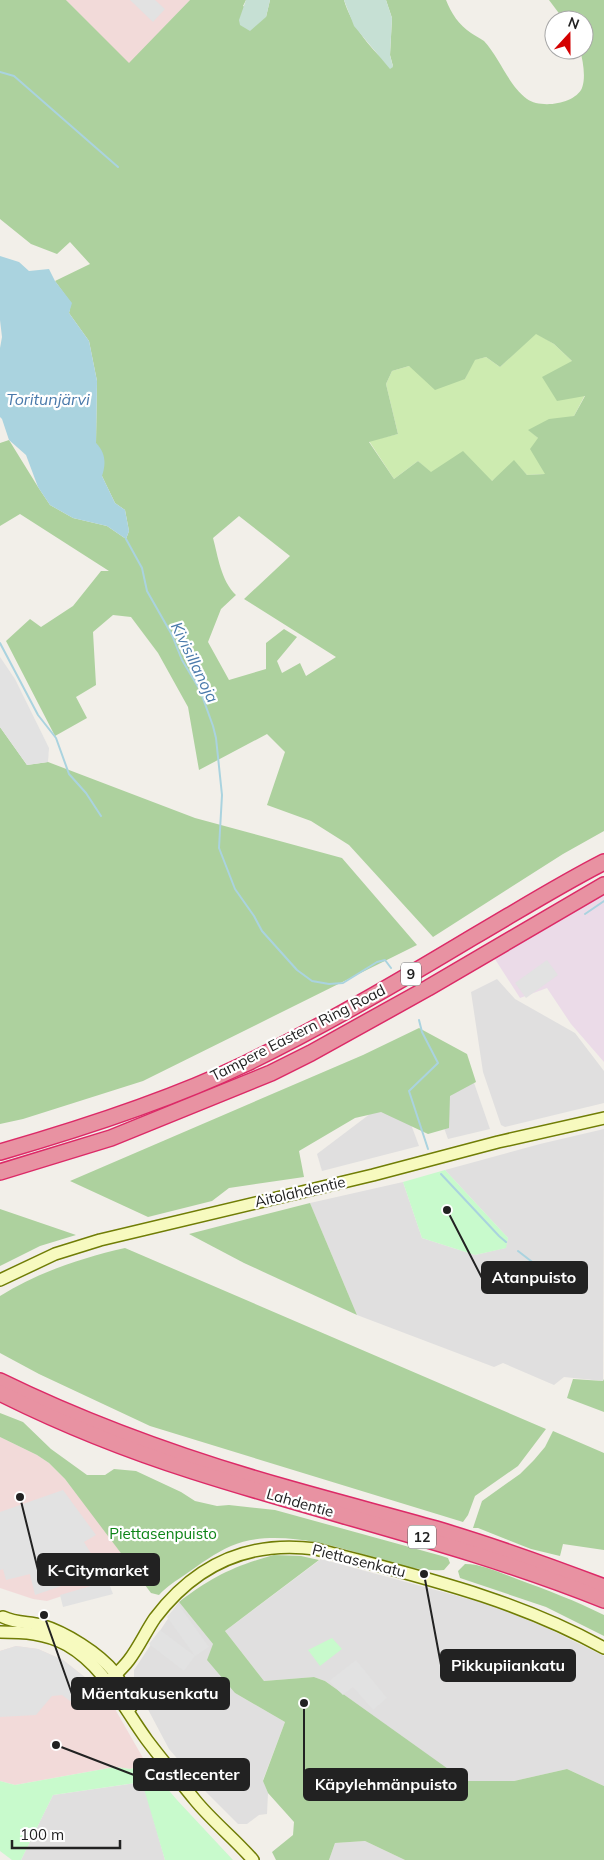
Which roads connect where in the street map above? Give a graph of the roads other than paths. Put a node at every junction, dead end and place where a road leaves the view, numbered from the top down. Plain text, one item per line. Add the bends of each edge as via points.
1 (604, 862) edge
2 (604, 885) edge
3 (604, 1118) edge
4 (0, 1142) edge
5 (34, 1143) junction
6 (0, 1152) edge
7 (0, 1172) edge
8 (0, 1280) edge
9 (0, 1381) edge
10 (0, 1394) edge
11 (604, 1587) edge
12 (604, 1600) edge
13 (2, 1615) edge
14 (0, 1632) edge
15 (604, 1648) edge
16 (108, 1674) junction
17 (253, 1860) edge

1 - 5 highway, Tampere Eastern Ring Road / 9 via 368,999 243,1065 154,1102
2 - 7 highway, Tampere Eastern Ring Road / 9 via 428,988 271,1073 111,1138
3 - 8 main road, Aitolahdentie via 100,1240 55,1254
4 - 5 highway
5 - 6 highway, Tampere Eastern Ring Road / 9
9 - 11 highway, Lahdentie / 12 via 65,1411 181,1455 447,1532
10 - 12 highway, Lahdentie / 12 via 85,1432 164,1462 454,1547
13 - 14 main road
13 - 16 main road via 68,1636
14 - 16 main road via 36,1634 58,1641
15 - 16 main road, Piettasenkatu via 524,1610 477,1593 316,1549 270,1547 244,1552 204,1571 188,1583 155,1618 130,1659
16 - 17 main road via 146,1738 197,1802

